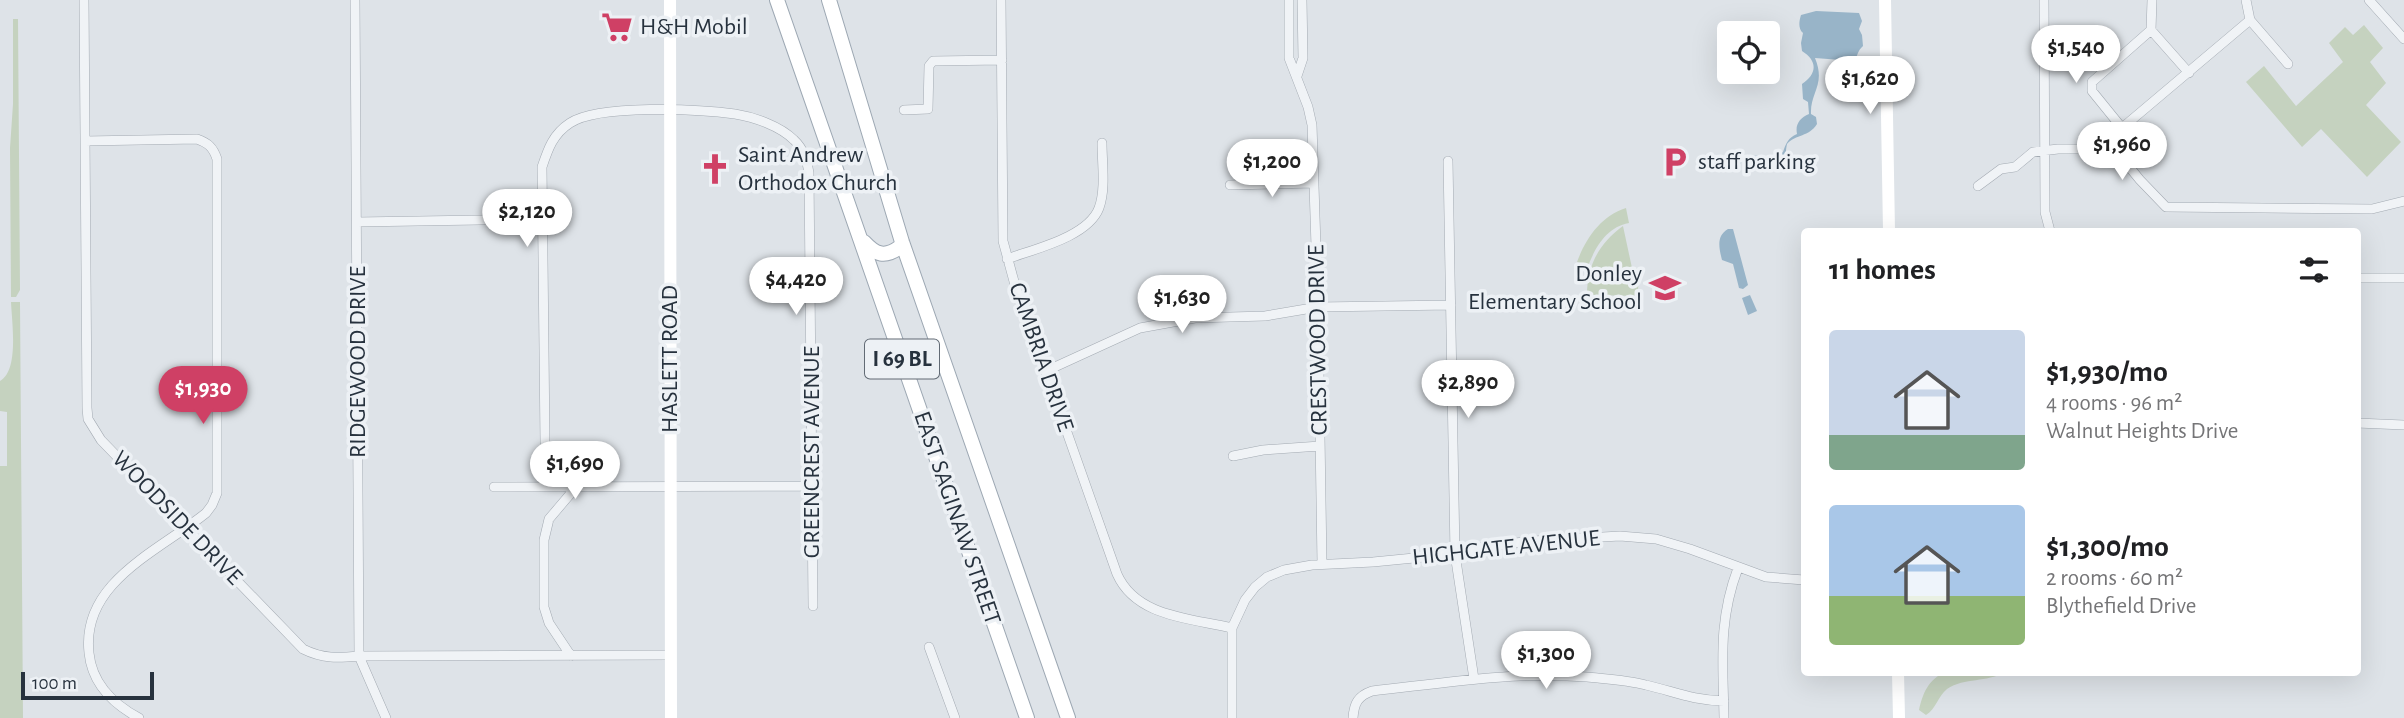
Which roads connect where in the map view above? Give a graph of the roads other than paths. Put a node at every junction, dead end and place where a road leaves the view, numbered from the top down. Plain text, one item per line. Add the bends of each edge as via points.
1 (84, 0) edge
2 (355, 0) edge
3 (670, 0) edge
4 (777, 0) edge
5 (829, 0) edge
6 (1001, 0) edge
7 (1289, 0) edge
8 (1302, 0) edge
9 (1885, 0) edge
10 (2044, 0) edge
11 (2152, 0) edge
12 (2246, 0) edge
13 (2369, 0) edge
14 (2250, 20) junction
15 (2151, 30) junction
16 (2404, 39) edge
17 (1002, 60) junction
18 (2288, 64) dead end
19 (2189, 73) junction
20 (1297, 76) junction
21 (669, 110) junction
22 (904, 110) dead end
23 (2122, 128) junction
24 (85, 141) junction
25 (2108, 141) junction
26 (1102, 143) dead end
27 (2045, 150) junction
28 (1448, 161) dead end
29 (1314, 183) junction
30 (1230, 185) dead end
31 (1978, 186) dead end
32 (2404, 201) edge
33 (542, 219) junction
34 (357, 222) junction
35 (1889, 228) edge
36 (2049, 228) edge
37 (861, 238) junction
38 (902, 242) junction
39 (1007, 259) junction
40 (2361, 278) edge
41 (2404, 278) edge
42 (1451, 306) junction
43 (1318, 307) junction
44 (1046, 371) junction
45 (2361, 423) edge
46 (2404, 425) edge
47 (1320, 446) junction
48 (1233, 456) dead end
49 (577, 486) junction
50 (671, 486) junction
51 (812, 486) junction
52 (494, 487) dead end
53 (188, 528) junction
54 (1454, 554) junction
55 (1322, 564) junction
56 (1738, 568) junction
57 (1801, 580) edge
58 (813, 606) dead end
59 (1232, 628) junction
60 (929, 647) dead end
61 (671, 655) junction
62 (359, 656) junction
63 (571, 656) junction
64 (1898, 676) edge
65 (1474, 680) junction
66 (1724, 701) junction
67 (139, 718) edge
68 (386, 718) edge
69 (671, 718) edge
70 (956, 718) edge
71 (1027, 718) edge
72 (1068, 718) edge
73 (1232, 718) edge
74 (1353, 718) edge
75 (1724, 718) edge
76 (1899, 718) edge

1 - 24 street, WOODSIDE DRIVE
2 - 34 street, RIDGEWOOD DRIVE
3 - 21 main road, HASLETT ROAD
4 - 37 main road, EAST SAGINAW STREET / I 69 BL
5 - 38 main road, EAST SAGINAW STREET / I 69 BL
6 - 17 street, CAMBRIA DRIVE
7 - 20 street, CRESTWOOD DRIVE via 1289,58
8 - 20 street, CRESTWOOD DRIVE via 1303,58
9 - 35 main road
10 - 27 street
11 - 15 street
12 - 14 street
13 - 16 street
14 - 18 street
14 - 19 street
15 - 19 street
15 - 23 street via 2092,82 2092,91
17 - 22 street via 933,61 928,109
17 - 39 street, CAMBRIA DRIVE via 1003,241
19 - 23 street
20 - 29 street, CRESTWOOD DRIVE via 1312,125
21 - 33 street, GREENCREST AVENUE via 585,115 559,131 542,167
21 - 50 main road, HASLETT ROAD
21 - 51 street, GREENCREST AVENUE via 754,119 789,135 807,159
23 - 25 street
24 - 53 street, WOODSIDE DRIVE via 88,419 101,440
24 - 53 street via 197,139 207,142 217,159 217,493 212,505
25 - 27 street via 2095,149
25 - 32 street via 2161,204 2172,208 2372,209
26 - 39 street via 1101,199 1095,216 1073,234
27 - 31 street via 2033,152 2015,167 2001,169
27 - 36 street
28 - 42 street
29 - 30 street
29 - 43 street, CRESTWOOD DRIVE
33 - 34 street
33 - 49 street, GREENCREST AVENUE via 545,442 552,458
34 - 62 street, RIDGEWOOD DRIVE
37 - 38 main road via 882,255 901,247
37 - 71 main road, EAST SAGINAW STREET / I 69 BL
38 - 72 main road, EAST SAGINAW STREET / I 69 BL
39 - 44 street, CAMBRIA DRIVE
40 - 41 street
42 - 43 street
42 - 54 street
43 - 44 street via 1140,328
43 - 47 street, CRESTWOOD DRIVE
44 - 59 street, CAMBRIA DRIVE via 1128,594 1143,605
45 - 46 street
47 - 48 street
47 - 55 street, CRESTWOOD DRIVE
49 - 50 street
49 - 52 street
49 - 63 street via 549,519 544,540 544,607
50 - 51 street
50 - 61 main road, HASLETT ROAD
51 - 58 street, GREENCREST AVENUE
53 - 62 street, WOODSIDE DRIVE via 303,649 330,659
53 - 67 street via 117,579 92,618 88,642 98,682 111,699
54 - 55 street, HIGHGATE AVENUE
54 - 56 street, HIGHGATE AVENUE via 1487,546 1620,536 1690,548
54 - 65 street
55 - 59 street, HIGHGATE AVENUE via 1284,569 1267,577 1245,600
56 - 57 street, HIGHGATE AVENUE via 1766,577
56 - 66 street via 1723,628
59 - 73 street
60 - 70 street
61 - 63 street, WOODSIDE DRIVE
61 - 69 main road, HASLETT ROAD
62 - 63 street, WOODSIDE DRIVE
62 - 68 street, RIDGEWOOD DRIVE
64 - 76 main road
65 - 66 street via 1589,677 1644,685 1701,701
65 - 74 street via 1373,691 1360,696
66 - 75 street

